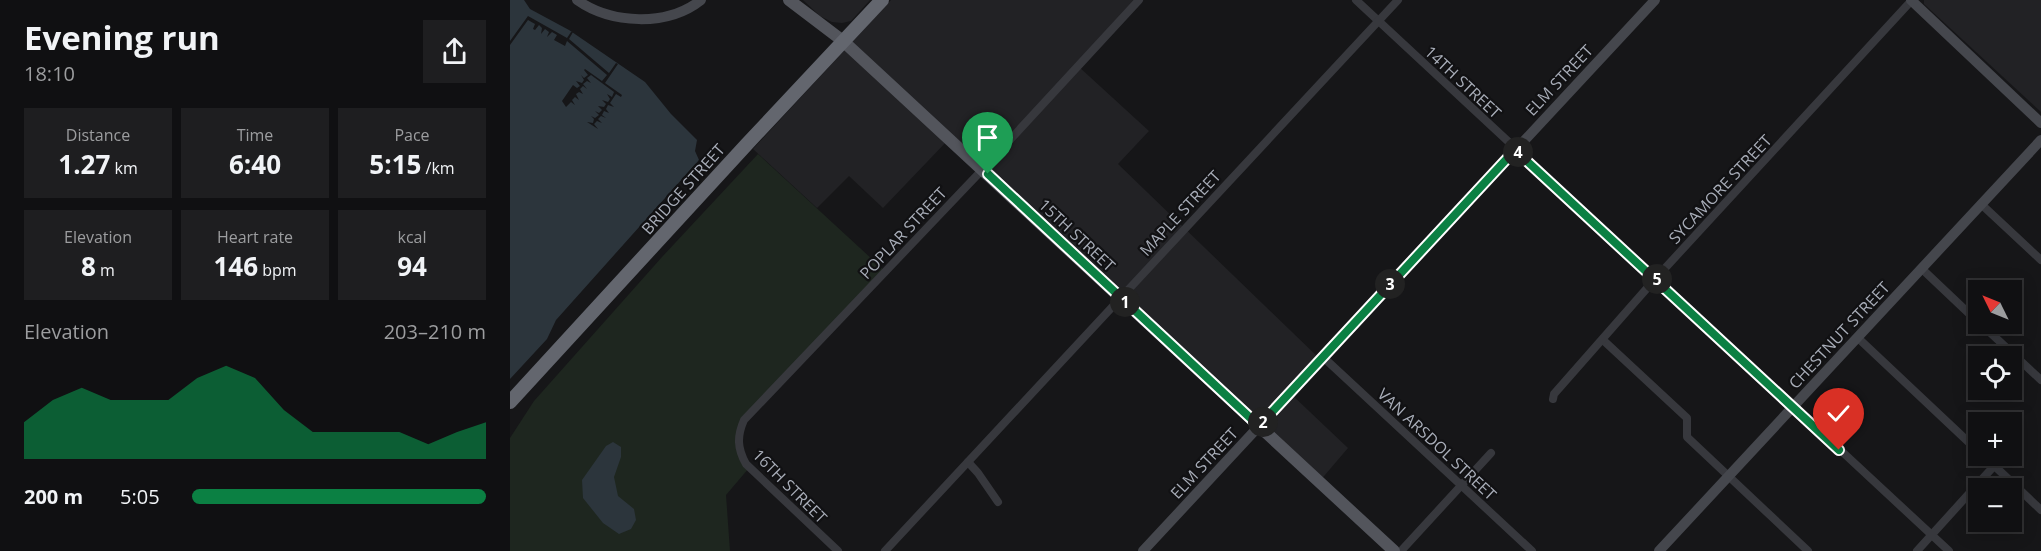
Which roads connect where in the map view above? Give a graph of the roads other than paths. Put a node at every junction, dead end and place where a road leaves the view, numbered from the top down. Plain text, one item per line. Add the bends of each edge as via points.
1 (577, 0) edge
2 (701, 0) edge
3 (789, 0) edge
4 (882, 0) edge
5 (1139, 0) edge
6 (1356, 0) edge
7 (1398, 0) edge
8 (1655, 0) edge
9 (1911, 0) edge
10 (1379, 21) junction
11 (843, 41) junction
12 (2041, 123) edge
13 (2041, 140) edge
14 (1515, 150) junction
15 (982, 169) junction
16 (1981, 204) junction
17 (2041, 260) edge
18 (1922, 269) junction
19 (1656, 278) junction
20 (1121, 298) junction
21 (1968, 312) edge
22 (1992, 334) edge
23 (1858, 338) junction
24 (1603, 340) junction
25 (1323, 357) junction
26 (2041, 380) edge
27 (1553, 399) dead end
28 (510, 402) edge
29 (1793, 407) junction
30 (1259, 426) junction
31 (739, 433) joint
32 (1968, 442) edge
33 (1491, 453) dead end
34 (968, 462) junction
35 (1994, 466) joint
36 (1728, 476) junction
37 (1461, 485) junction
38 (998, 502) dead end
39 (2041, 510) edge
40 (1932, 535) junction
41 (1664, 549) edge
42 (838, 551) edge
43 (885, 551) edge
44 (1143, 551) edge
45 (1394, 551) edge
46 (1401, 551) edge
47 (1532, 551) edge
48 (1808, 551) edge
49 (1917, 551) edge
50 (1949, 551) edge

1 - 2 main road via 600,13 623,19 648,19 673,14
3 - 11 main road, 15TH STREET
4 - 11 highway, BRIDGE STREET
5 - 15 street, POPLAR STREET
6 - 10 street, 14TH STREET
7 - 10 street, MAPLE STREET
8 - 14 main road, ELM STREET
9 - 12 main road
9 - 19 street, SYCAMORE STREET
10 - 14 street, 14TH STREET
10 - 20 street, MAPLE STREET
11 - 15 main road, 15TH STREET
11 - 28 highway, BRIDGE STREET
13 - 16 main road, CHESTNUT STREET
14 - 19 street, 14TH STREET
14 - 25 main road, ELM STREET
15 - 20 main road, 15TH STREET
15 - 31 street, POPLAR STREET via 744,420
16 - 17 street
16 - 18 main road, CHESTNUT STREET
18 - 21 street
18 - 23 main road, CHESTNUT STREET
19 - 24 street, SYCAMORE STREET
19 - 29 street, 14TH STREET
20 - 30 main road, 15TH STREET
20 - 34 street, MAPLE STREET
22 - 26 street
23 - 29 main road, CHESTNUT STREET
23 - 32 street
24 - 27 street, SYCAMORE STREET
24 - 36 street via 1687,418 1687,437
25 - 30 main road, ELM STREET
25 - 37 street, VAN ARSDOL STREET
29 - 36 main road, CHESTNUT STREET
29 - 40 street, 14TH STREET
30 - 44 main road, ELM STREET
30 - 45 main road, 15TH STREET
31 - 42 street, 16TH STREET via 739,452 746,464
33 - 37 street
34 - 38 street
34 - 43 street, MAPLE STREET
35 - 39 street
35 - 40 street
36 - 41 main road, CHESTNUT STREET
36 - 48 street
37 - 46 street
37 - 47 street, VAN ARSDOL STREET
40 - 49 street
40 - 50 street, 14TH STREET

